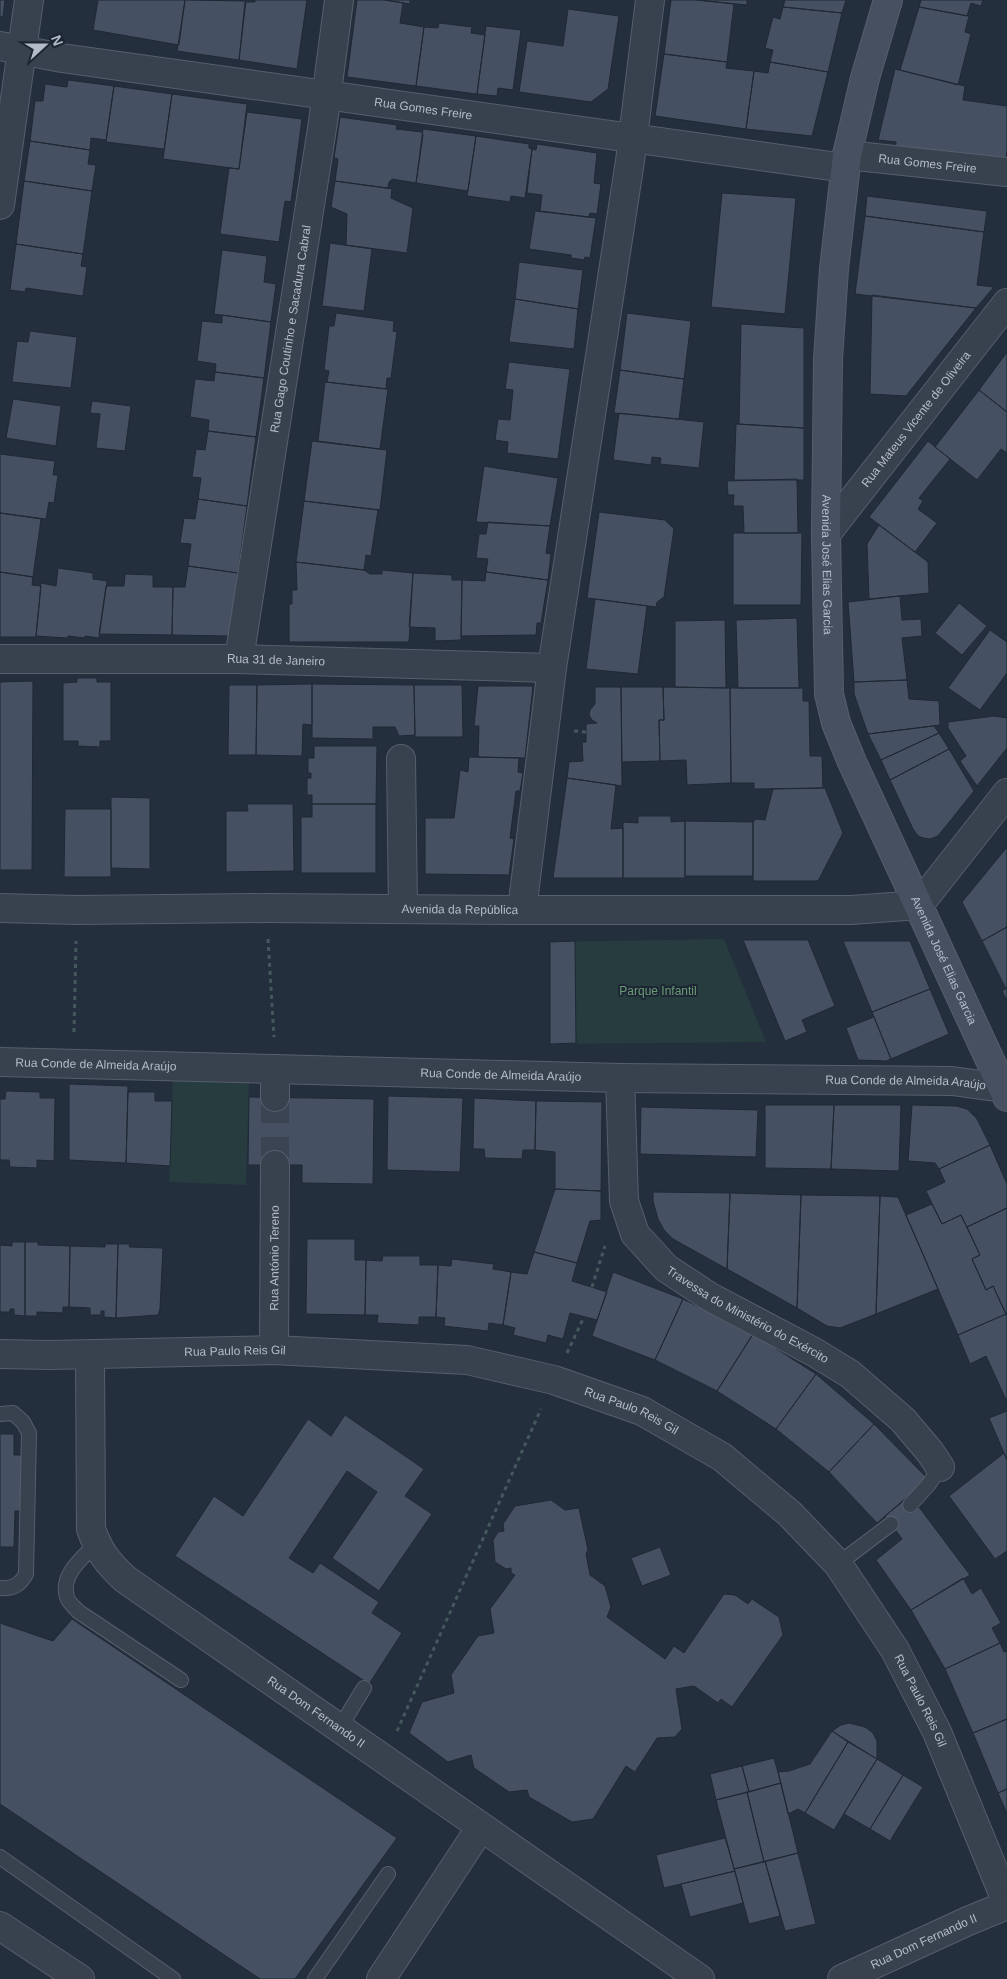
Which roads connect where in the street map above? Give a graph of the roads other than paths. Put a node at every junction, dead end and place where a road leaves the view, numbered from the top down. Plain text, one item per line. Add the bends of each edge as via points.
1 (29, 0) edge
2 (339, 0) edge
3 (650, 0) edge
4 (888, 0) edge
5 (12, 47) edge
6 (327, 95) junction
7 (634, 137) junction
8 (846, 161) junction
9 (1007, 172) edge
10 (0, 205) edge
11 (1007, 303) edge
12 (826, 534) junction
13 (0, 659) edge
14 (240, 659) junction
15 (552, 668) junction
16 (401, 759) dead end
17 (1007, 793) edge
18 (920, 906) junction
19 (0, 908) edge
20 (403, 909) junction
21 (522, 910) junction
22 (0, 1062) edge
23 (275, 1069) junction
24 (620, 1078) junction
25 (1005, 1092) edge
26 (275, 1097) tunnel mouth
27 (275, 1165) tunnel mouth
28 (274, 1350) junction
29 (0, 1354) edge
30 (90, 1355) junction
31 (0, 1414) edge
32 (940, 1467) joint
33 (910, 1505) dead end
34 (892, 1524) dead end
35 (96, 1544) junction
36 (838, 1564) junction
37 (0, 1588) edge
38 (181, 1680) dead end
39 (364, 1688) dead end
40 (339, 1729) junction
41 (481, 1827) junction
42 (0, 1857) edge
43 (388, 1874) dead end
44 (1007, 1904) edge
45 (0, 1926) edge
46 (80, 1979) edge
47 (173, 1979) edge
48 (315, 1979) edge
49 (381, 1979) edge
50 (700, 1979) edge
51 (842, 1979) edge

1 - 5 street
2 - 6 street, Rua Gago Coutinho e Sacadura Cabral
3 - 7 street
4 - 8 street, Avenida José Elias Garcia via 865,78
5 - 6 street, Rua Gomes Freire via 72,59
5 - 10 street
6 - 7 street, Rua Gomes Freire
6 - 14 street, Rua Gago Coutinho e Sacadura Cabral
7 - 8 street, Rua Gomes Freire
7 - 15 street
8 - 9 street, Rua Gomes Freire
8 - 12 street, Avenida José Elias Garcia via 828,359
11 - 12 street, Rua Mateus Vicente de Oliveira
12 - 18 street, Avenida José Elias Garcia via 829,694 836,723
13 - 14 street, Rua 31 de Janeiro
14 - 15 street, Rua 31 de Janeiro
15 - 21 street
16 - 20 street
17 - 18 street
18 - 21 street, Avenida da República via 851,910
18 - 25 street, Avenida José Elias Garcia
19 - 20 street, Avenida da República
20 - 21 street, Avenida da República
22 - 23 street, Rua Conde de Almeida Araújo
23 - 24 street, Rua Conde de Almeida Araújo
23 - 26 street
24 - 25 street, Rua Conde de Almeida Araújo via 952,1081
24 - 32 street, Travessa do Ministério do Exército via 624,1201 635,1234 666,1268 850,1374 903,1420
27 - 28 street, Rua António Tereno
28 - 30 street, Rua Paulo Reis Gil
28 - 36 street, Rua Paulo Reis Gil via 468,1360 554,1380 642,1411 722,1457 790,1514
29 - 30 street, Rua Paulo Reis Gil
30 - 35 street, Rua Dom Fernando II via 91,1529
31 - 37 lane via 14,1414 29,1433 26,1574 12,1588
32 - 33 lane, Travessa do Ministério do Exército
34 - 36 lane
35 - 38 lane via 71,1571 66,1584 67,1598 79,1612
35 - 40 street, Rua Dom Fernando II via 107,1562 126,1579
36 - 44 street, Rua Paulo Reis Gil via 895,1650 937,1732
39 - 40 lane
40 - 41 street, Rua Dom Fernando II
41 - 49 street
41 - 50 street, Rua Dom Fernando II
42 - 47 lane
43 - 48 lane
44 - 51 street, Rua Dom Fernando II
45 - 46 street

